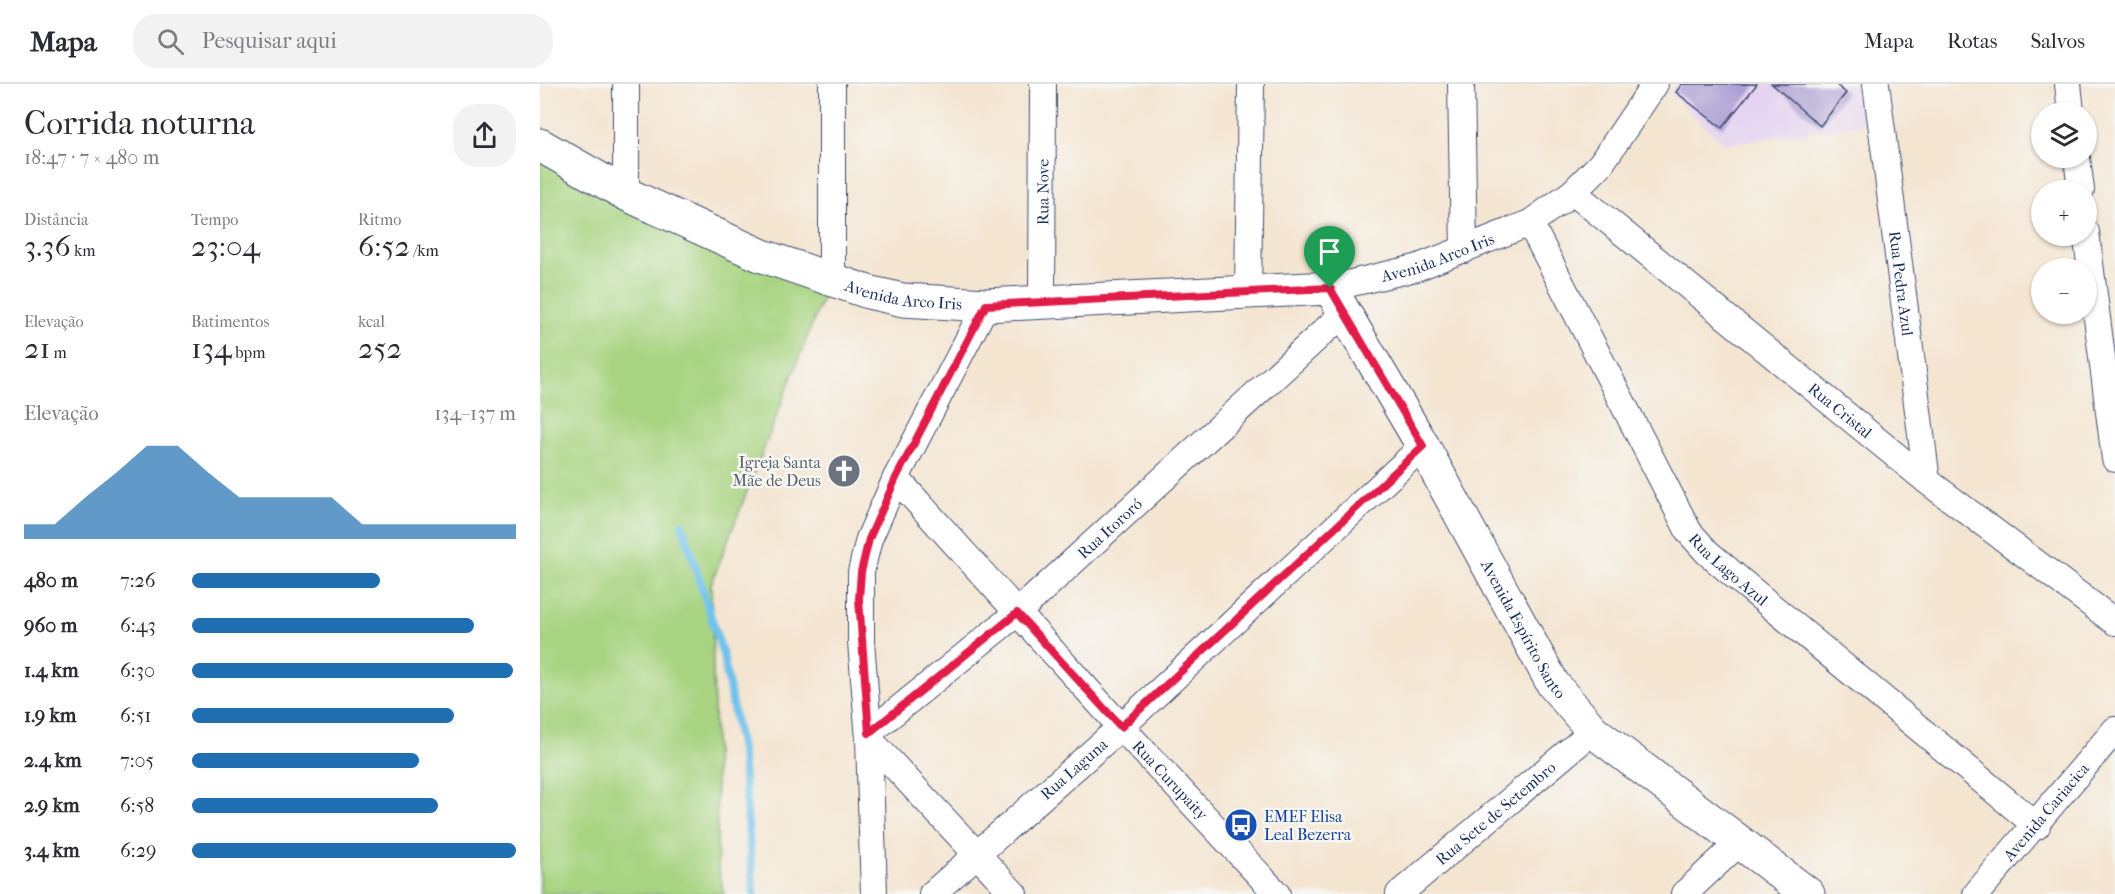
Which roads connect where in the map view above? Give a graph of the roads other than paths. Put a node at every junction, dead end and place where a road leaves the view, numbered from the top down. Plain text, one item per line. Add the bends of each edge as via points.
1 (626, 84) edge
2 (832, 84) edge
3 (1043, 84) edge
4 (1251, 84) edge
5 (1461, 84) edge
6 (1655, 84) edge
7 (1876, 84) edge
8 (2068, 84) edge
9 (2070, 102) edge
10 (540, 145) edge
11 (1573, 192) junction
12 (626, 194) junction
13 (1530, 223) junction
14 (2088, 246) edge
15 (1464, 250) junction
16 (832, 280) junction
17 (1248, 292) junction
18 (1337, 300) junction
19 (1042, 302) junction
20 (986, 305) junction
21 (1423, 446) junction
22 (2115, 459) edge
23 (896, 478) junction
24 (1928, 481) junction
25 (1017, 613) junction
26 (2115, 621) edge
27 (1121, 727) junction
28 (2115, 730) edge
29 (1593, 731) junction
30 (869, 736) junction
31 (2037, 825) junction
32 (1740, 842) junction
33 (976, 856) junction
34 (874, 894) edge
35 (932, 894) edge
36 (1014, 894) edge
37 (1277, 894) edge
38 (1399, 894) edge
39 (1683, 894) edge
40 (1808, 894) edge
41 (1976, 894) edge

1 - 12 street
2 - 16 street
3 - 19 street, Rua Nove
4 - 17 street
5 - 15 street
6 - 11 street, Avenida Arco Iris via 1600,165
7 - 24 street, Rua Pedra Azul
8 - 9 street
10 - 12 street, Avenida Arco Iris
11 - 13 street, Avenida Arco Iris
11 - 24 street, Rua Cristal
12 - 16 street, Avenida Arco Iris via 760,255
13 - 15 street, Avenida Arco Iris
13 - 31 street, Rua Lago Azul via 1689,532 1742,582
14 - 22 street
15 - 18 street, Avenida Arco Iris
16 - 20 street, Avenida Arco Iris via 903,300
17 - 18 street, Avenida Arco Iris
17 - 19 street, Avenida Arco Iris
18 - 21 street, Avenida Espírito Santo
18 - 25 street, Rua Itororó
19 - 20 street, Avenida Arco Iris
20 - 23 street
21 - 27 street, Rua Laguna
21 - 29 street, Avenida Espírito Santo via 1553,684
23 - 25 street, Rua Curupaity
23 - 30 street via 869,539 861,572 861,642
24 - 26 street, Rua Cristal
25 - 27 street, Rua Curupaity
25 - 30 street, Rua Itororó
27 - 33 street, Rua Laguna
27 - 37 street, Rua Curupaity
28 - 31 street, Avenida Cariacica
29 - 32 street, Avenida Espírito Santo
29 - 38 street, Rua Sete de Setembro
30 - 33 street
30 - 34 street
31 - 41 street, Avenida Cariacica
32 - 39 street
32 - 40 street, Avenida Espírito Santo
33 - 35 street, Rua Laguna
33 - 36 street

